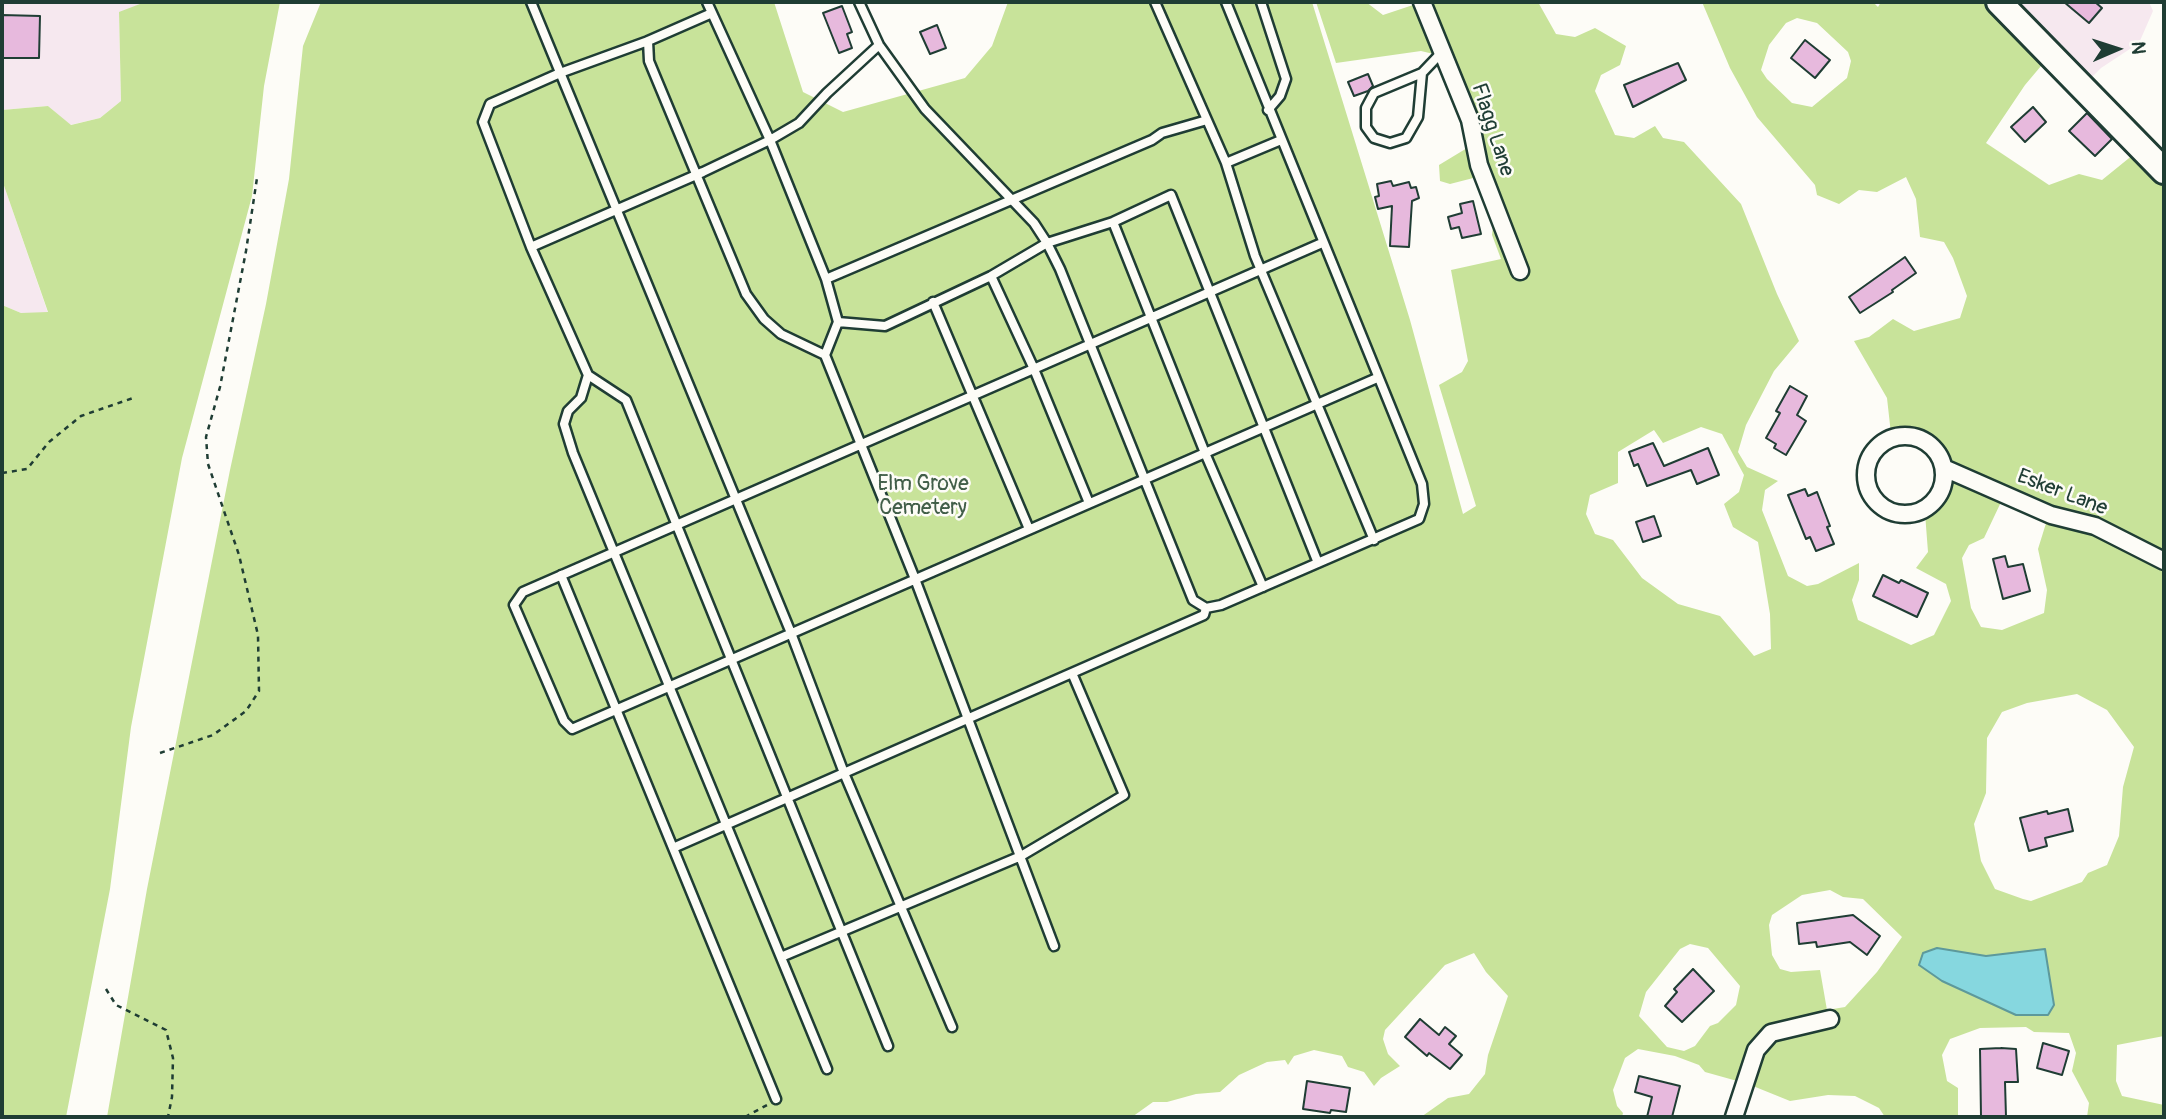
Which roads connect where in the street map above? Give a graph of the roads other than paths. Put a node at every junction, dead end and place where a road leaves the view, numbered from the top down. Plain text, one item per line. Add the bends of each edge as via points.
1 (531, 2) edge
2 (707, 2) edge
3 (859, 2) edge
4 (1155, 2) edge
5 (1226, 2) edge
6 (1261, 2) edge
7 (1422, 2) edge
8 (2006, 4) edge
9 (712, 13) junction
10 (648, 41) junction
11 (878, 45) junction
12 (1442, 52) junction
13 (560, 73) junction
14 (1422, 73) junction
15 (1268, 110) junction
16 (1207, 120) junction
17 (770, 140) junction
18 (1281, 140) junction
19 (1226, 163) junction
20 (2164, 170) edge
21 (695, 175) junction
22 (1011, 199) junction
23 (616, 209) junction
24 (1113, 222) junction
25 (1048, 243) junction
26 (1322, 243) junction
27 (531, 247) junction
28 (1261, 270) junction
29 (1520, 271) dead end
30 (991, 276) junction
31 (826, 279) junction
32 (1210, 292) junction
33 (933, 302) junction
34 (1152, 317) junction
35 (838, 322) junction
36 (1091, 344) junction
37 (825, 355) junction
38 (1034, 369) junction
39 (588, 375) junction
40 (1377, 377) junction
41 (973, 395) junction
42 (1317, 404) junction
43 (1264, 427) junction
44 (861, 444) junction
45 (1205, 453) junction
46 (1944, 468) junction
47 (1145, 479) junction
48 (736, 499) junction
49 (1088, 503) junction
50 (676, 525) junction
51 (1029, 529) junction
52 (1374, 540) junction
53 (614, 552) junction
54 (2164, 561) edge
55 (1318, 563) junction
56 (561, 575) junction
57 (915, 579) junction
58 (1263, 587) junction
59 (1206, 608) junction
60 (791, 633) junction
61 (731, 659) junction
62 (1072, 673) junction
63 (669, 686) junction
64 (616, 709) junction
65 (970, 718) junction
66 (844, 773) junction
67 (786, 799) junction
68 (727, 826) junction
69 (673, 848) junction
70 (1021, 856) junction
71 (901, 907) junction
72 (841, 931) junction
73 (1054, 946) dead end
74 (781, 957) junction
75 (1830, 1019) dead end
76 (953, 1027) dead end
77 (888, 1046) dead end
78 (827, 1069) dead end
79 (776, 1099) road end
80 (1734, 1117) edge

1 - 13 lane
2 - 9 lane
3 - 11 lane
4 - 16 lane
5 - 15 lane
6 - 15 lane via 1286,79
7 - 12 street, Flagg Lane
8 - 20 main road
9 - 10 lane
9 - 17 lane
10 - 13 lane
10 - 21 lane via 649,61
11 - 17 lane via 799,123
11 - 22 lane via 925,109
12 - 14 lane
12 - 29 street, Flagg Lane via 1470,120 1479,165
13 - 23 lane
13 - 27 lane via 490,104 483,122
14 - 14 lane via 1374,93 1366,108 1366,127 1374,138 1390,144 1406,138 1418,117
15 - 18 lane
16 - 19 lane
16 - 22 lane via 1162,133
17 - 21 lane
17 - 31 lane
18 - 19 lane
18 - 26 lane
19 - 28 lane
21 - 23 lane
21 - 37 lane via 746,294 764,319 781,334
22 - 25 lane
22 - 31 lane
23 - 27 lane
23 - 48 lane
24 - 25 lane
24 - 32 lane via 1171,195
24 - 34 lane
25 - 30 lane
25 - 36 lane
26 - 28 lane
26 - 40 lane
27 - 39 lane
28 - 32 lane
28 - 42 lane
30 - 33 lane
30 - 38 lane
31 - 35 lane
32 - 34 lane
32 - 43 lane
33 - 35 lane via 885,326
33 - 41 lane
34 - 36 lane
34 - 45 lane
35 - 37 lane
36 - 38 lane
36 - 47 lane
37 - 44 lane
38 - 41 lane
38 - 49 lane
39 - 50 lane via 625,401
39 - 53 lane via 581,398 568,411 564,424
40 - 42 lane
40 - 52 lane via 1422,484 1424,504 1419,519
41 - 44 lane
41 - 51 lane
42 - 43 lane
42 - 52 lane
43 - 45 lane
43 - 55 lane
44 - 48 lane
44 - 57 lane
45 - 47 lane
45 - 58 lane
46 - 46 street, Esker Lane via 1930,445 1905,436 1892,438 1872,453 1866,478 1875,501 1897,514 1910,515 1933,504 1944,481
46 - 54 street, Esker Lane via 2051,515 2095,526
47 - 49 lane
47 - 59 lane via 1193,600
48 - 50 lane
48 - 60 lane
49 - 51 lane
50 - 53 lane
50 - 61 lane
51 - 57 lane
52 - 55 lane
53 - 56 lane
53 - 63 lane
55 - 58 lane
56 - 64 lane
56 - 64 lane via 523,592 514,605 564,721 572,729
57 - 60 lane
57 - 65 lane
58 - 59 lane
59 - 62 lane via 1205,615
60 - 61 lane
60 - 66 lane
61 - 63 lane
61 - 67 lane
62 - 65 lane
62 - 70 lane via 1124,795
63 - 64 lane
63 - 68 lane
64 - 69 lane
65 - 66 lane
65 - 70 lane
66 - 67 lane
66 - 71 lane
67 - 68 lane
67 - 72 lane
68 - 69 lane
68 - 74 lane
69 - 79 lane
70 - 71 lane
70 - 73 lane
71 - 72 lane
71 - 76 lane
72 - 74 lane
72 - 77 lane
74 - 78 lane
75 - 80 street via 1771,1033 1756,1050

